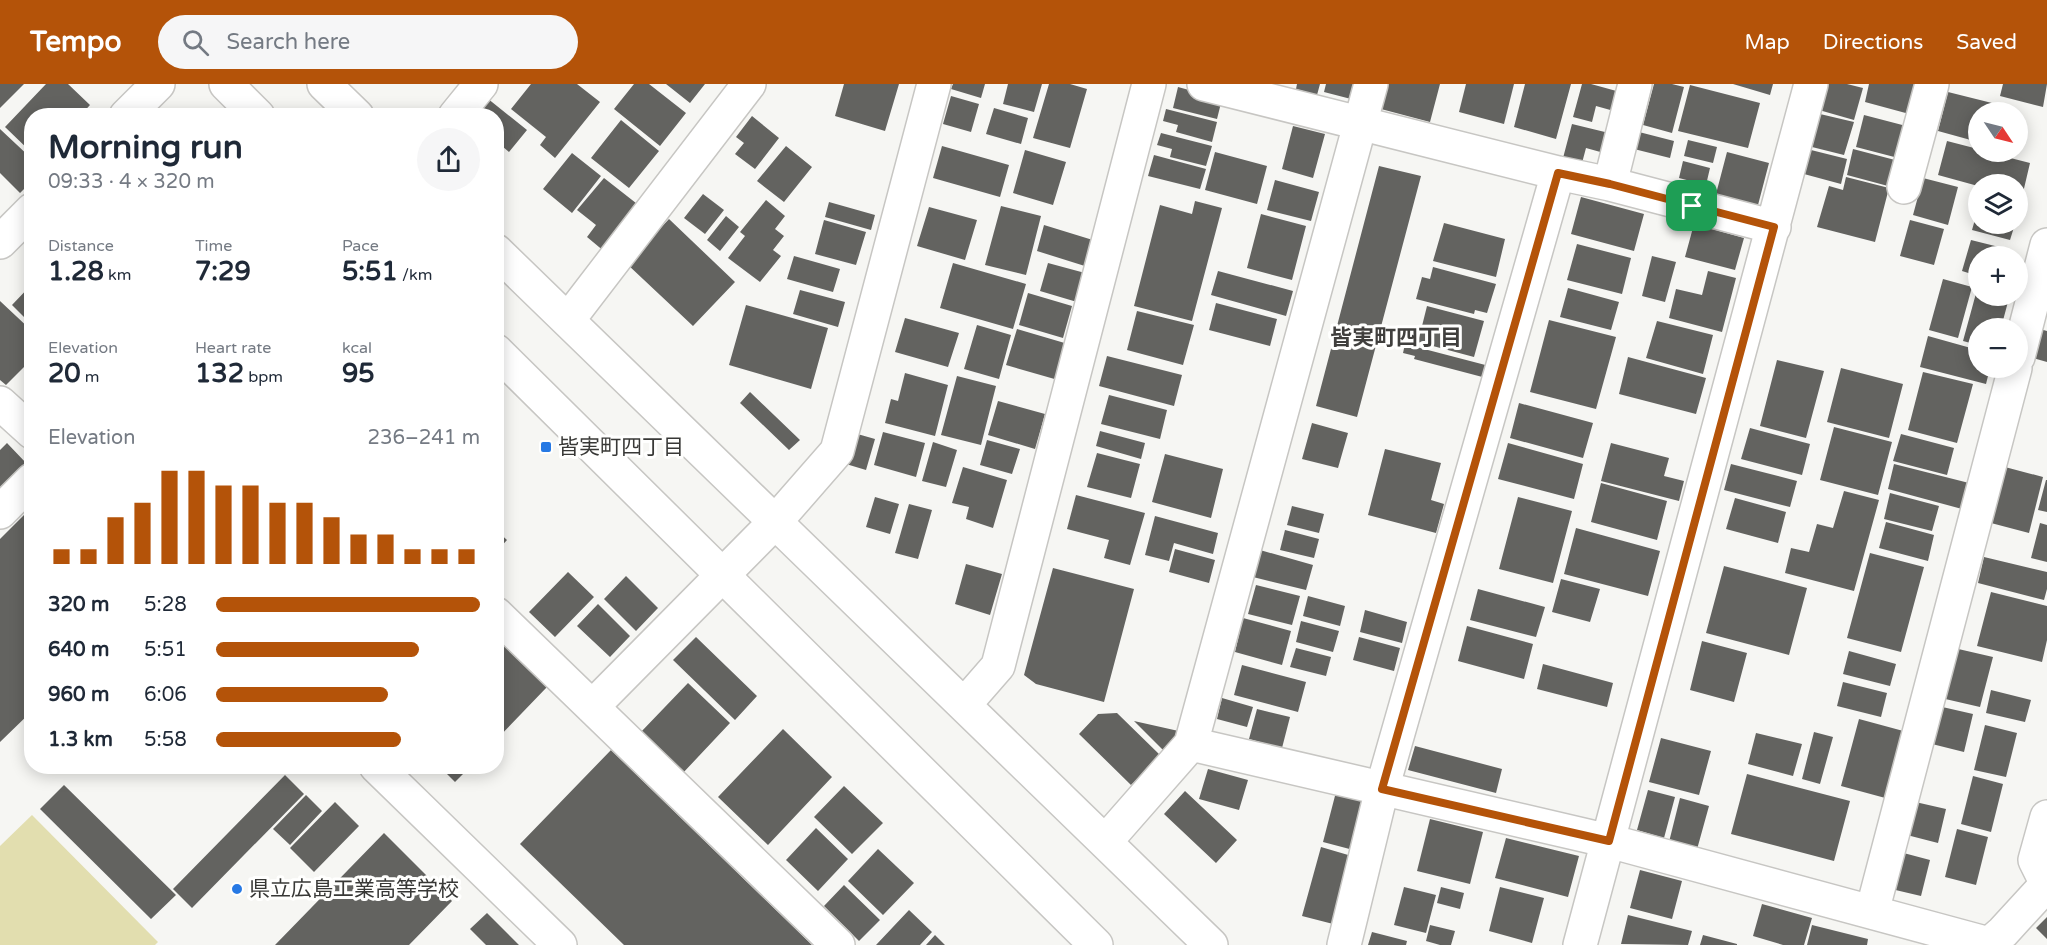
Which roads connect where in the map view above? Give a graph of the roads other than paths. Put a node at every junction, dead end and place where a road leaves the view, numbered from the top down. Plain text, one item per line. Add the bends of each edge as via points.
1 (158, 84) edge
2 (226, 84) edge
3 (324, 84) edge
4 (481, 84) edge
5 (749, 84) edge
6 (934, 84) edge
7 (1149, 84) edge
8 (1204, 84) edge
9 (1371, 84) edge
10 (1635, 84) edge
11 (1811, 84) edge
12 (1932, 84) edge
13 (134, 108) edge
14 (250, 108) edge
15 (349, 108) edge
16 (462, 108) edge
17 (1360, 123) junction
18 (1558, 173) junction
19 (1610, 184) junction
20 (1904, 187) dead end
21 (24, 218) edge
22 (1774, 227) junction
23 (0, 242) edge
24 (2047, 245) edge
25 (504, 259) edge
26 (2028, 318) edge
27 (568, 320) junction
28 (504, 359) edge
29 (2012, 378) edge
30 (0, 403) edge
31 (24, 425) edge
32 (24, 488) edge
33 (0, 512) edge
34 (775, 522) junction
35 (722, 575) junction
36 (504, 622) edge
37 (964, 705) junction
38 (592, 706) junction
39 (1191, 744) junction
40 (384, 774) edge
41 (1382, 789) junction
42 (2047, 817) edge
43 (1609, 841) junction
44 (1105, 842) junction
45 (2047, 884) edge
46 (1872, 912) junction
47 (560, 945) edge
48 (838, 945) edge
49 (1095, 945) edge
50 (1211, 945) edge
51 (1344, 945) edge
52 (1580, 945) edge
53 (1988, 945) edge

1 - 13 street
2 - 14 street
3 - 15 street
4 - 16 street
5 - 27 street
6 - 34 street via 837,451
7 - 37 street via 998,666
8 - 17 street
9 - 17 street
10 - 19 street
11 - 22 street
12 - 20 street
17 - 18 street
17 - 39 street
18 - 19 street
18 - 41 street
19 - 22 street
21 - 23 street
22 - 43 street
24 - 26 street
25 - 27 street
27 - 34 street
28 - 35 street
29 - 46 street
30 - 31 street
32 - 33 street
34 - 35 street
34 - 37 street
35 - 38 street
35 - 49 street
36 - 38 street
37 - 44 street
38 - 48 street
39 - 41 street
39 - 44 street
40 - 47 street
41 - 43 street
41 - 51 street
42 - 45 street via 2035,860
43 - 46 street
43 - 52 street
44 - 50 street
45 - 53 street
46 - 53 street

